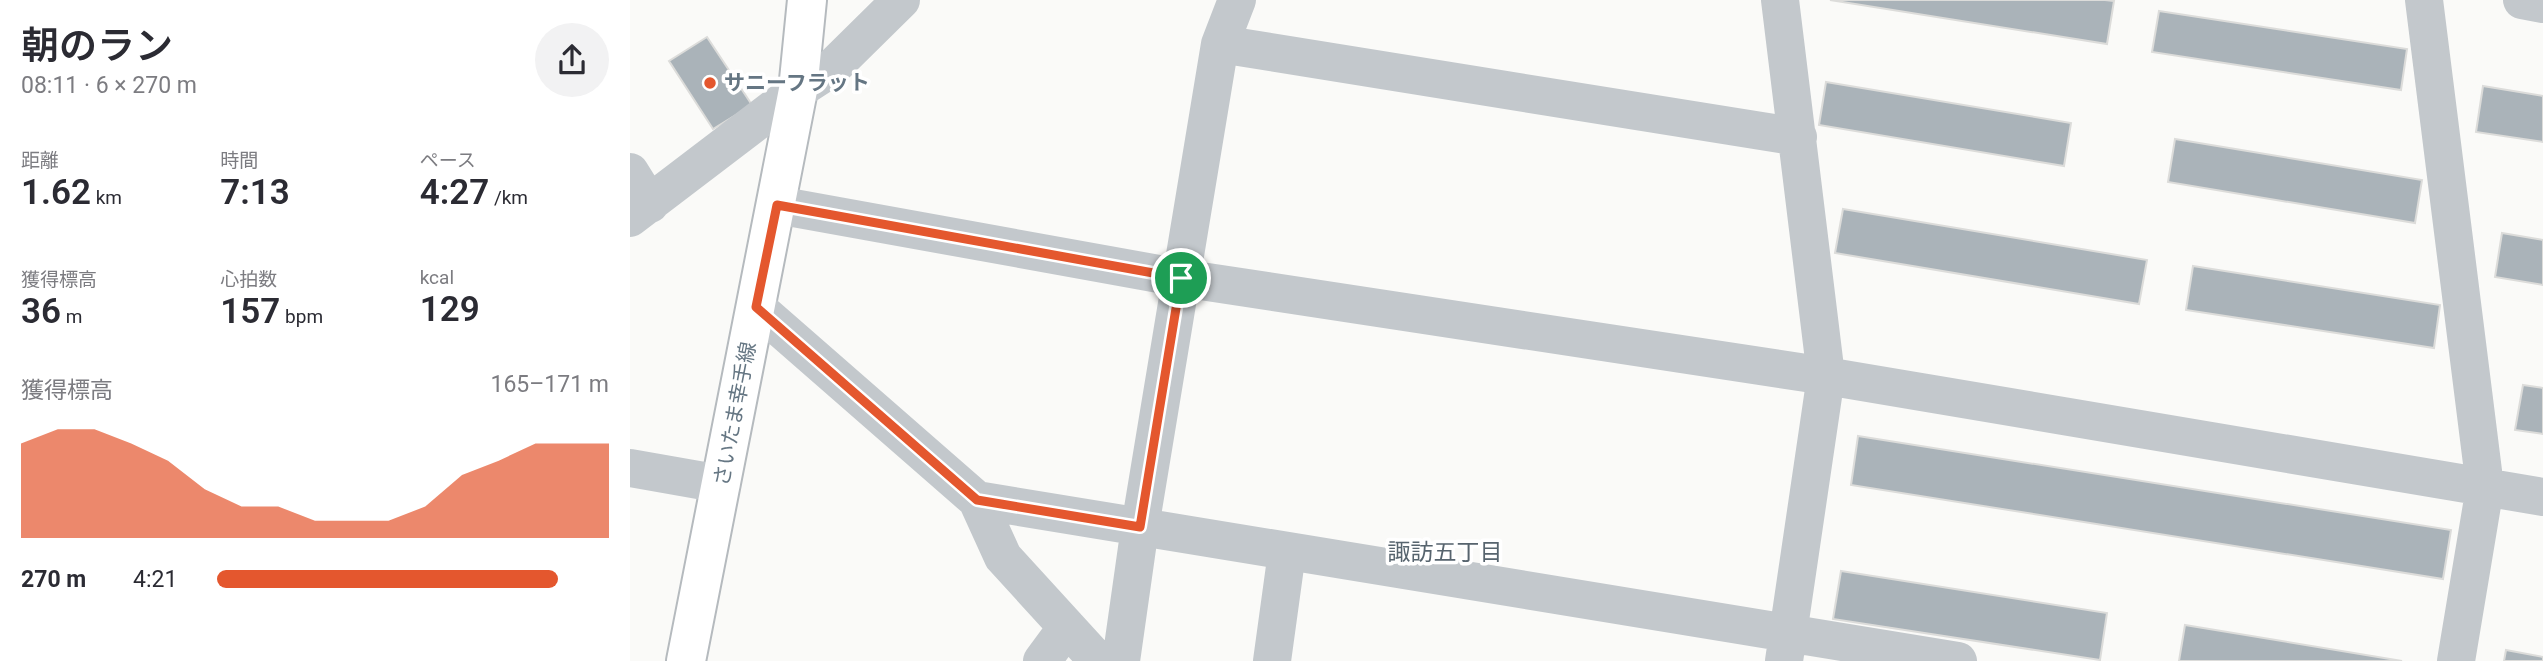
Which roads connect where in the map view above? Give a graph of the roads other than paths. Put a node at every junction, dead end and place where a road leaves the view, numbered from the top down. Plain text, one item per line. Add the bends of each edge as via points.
1 (807, 0) edge
2 (901, 0) edge
3 (1237, 0) edge
4 (1780, 0) edge
5 (2424, 0) edge
6 (2522, 0) edge
7 (2543, 4) edge
8 (1220, 44) junction
9 (798, 90) junction
10 (1798, 137) junction
11 (637, 198) edge
12 (777, 205) junction
13 (1181, 278) junction
14 (756, 307) junction
15 (1826, 376) junction
16 (630, 468) edge
17 (721, 484) junction
18 (2485, 487) junction
19 (2543, 497) edge
20 (977, 500) junction
21 (1140, 527) junction
22 (1287, 552) junction
23 (1067, 627) junction
24 (1786, 647) edge
25 (686, 661) edge
26 (1042, 661) edge
27 (1098, 661) edge
28 (1121, 661) edge
29 (1272, 661) edge
30 (1958, 661) edge
31 (2456, 661) edge

1 - 9 main road, さいたま幸手線
2 - 9 street via 832,68
3 - 8 street
4 - 10 street
5 - 18 street
6 - 7 street
8 - 10 street
8 - 13 street
9 - 11 street
9 - 12 main road, さいたま幸手線
10 - 15 street
12 - 13 street
12 - 14 main road, さいたま幸手線
13 - 15 street
13 - 21 street
14 - 17 main road, さいたま幸手線
14 - 20 street
15 - 18 street
15 - 24 street
16 - 17 street
17 - 25 main road, さいたま幸手線
18 - 19 street
18 - 31 street
20 - 21 street
20 - 23 street via 1003,557
21 - 22 street
21 - 28 street
22 - 24 street
22 - 29 street
23 - 26 street
23 - 27 street
24 - 30 street

